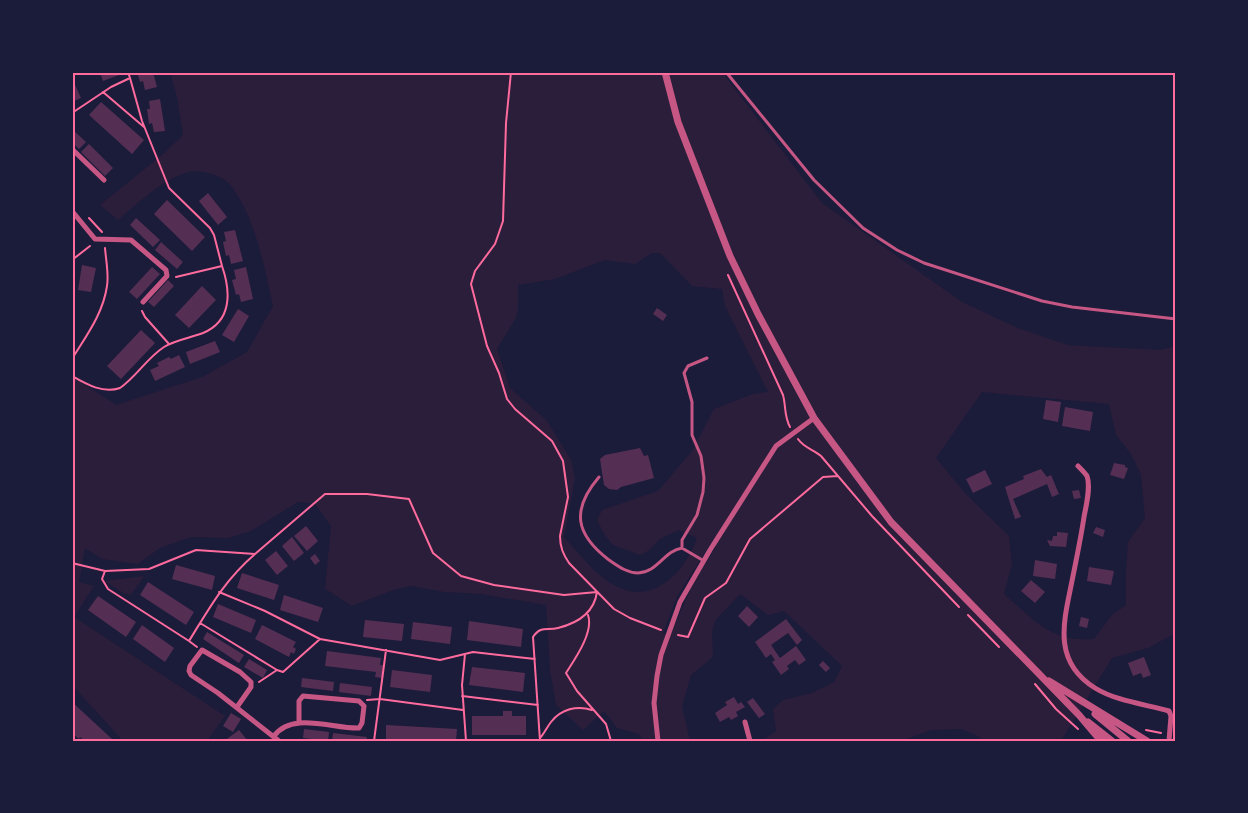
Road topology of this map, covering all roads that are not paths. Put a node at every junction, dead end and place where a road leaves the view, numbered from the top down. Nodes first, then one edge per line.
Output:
1 (665, 72) edge
2 (726, 72) edge
3 (72, 149) edge
4 (104, 180) dead end
5 (72, 212) edge
6 (143, 302) road end
7 (1176, 319) edge
8 (707, 358) dead end
9 (814, 418) junction
10 (1078, 466) dead end
11 (599, 477) dead end
12 (682, 548) junction
13 (704, 561) junction
14 (1035, 671) junction
15 (1074, 698) junction
16 (237, 707) junction
17 (1079, 715) junction
18 (745, 722) dead end
19 (299, 723) junction
20 (274, 736) junction
21 (279, 741) edge
22 (658, 741) edge
23 (750, 741) edge
24 (1101, 741) edge
25 (1112, 741) edge
26 (1128, 741) edge
27 (1147, 741) edge
28 (1169, 741) edge

1 - 9 street
2 - 7 lane
3 - 4 street
5 - 6 street
8 - 12 lane
9 - 13 street
9 - 14 street
10 - 28 street
11 - 12 lane
12 - 13 lane
13 - 22 street
14 - 15 street
14 - 17 street
15 - 26 street
15 - 27 street
16 - 16 street
16 - 20 street
17 - 24 street
17 - 25 street
18 - 23 street
19 - 19 street
19 - 20 street
20 - 21 street

